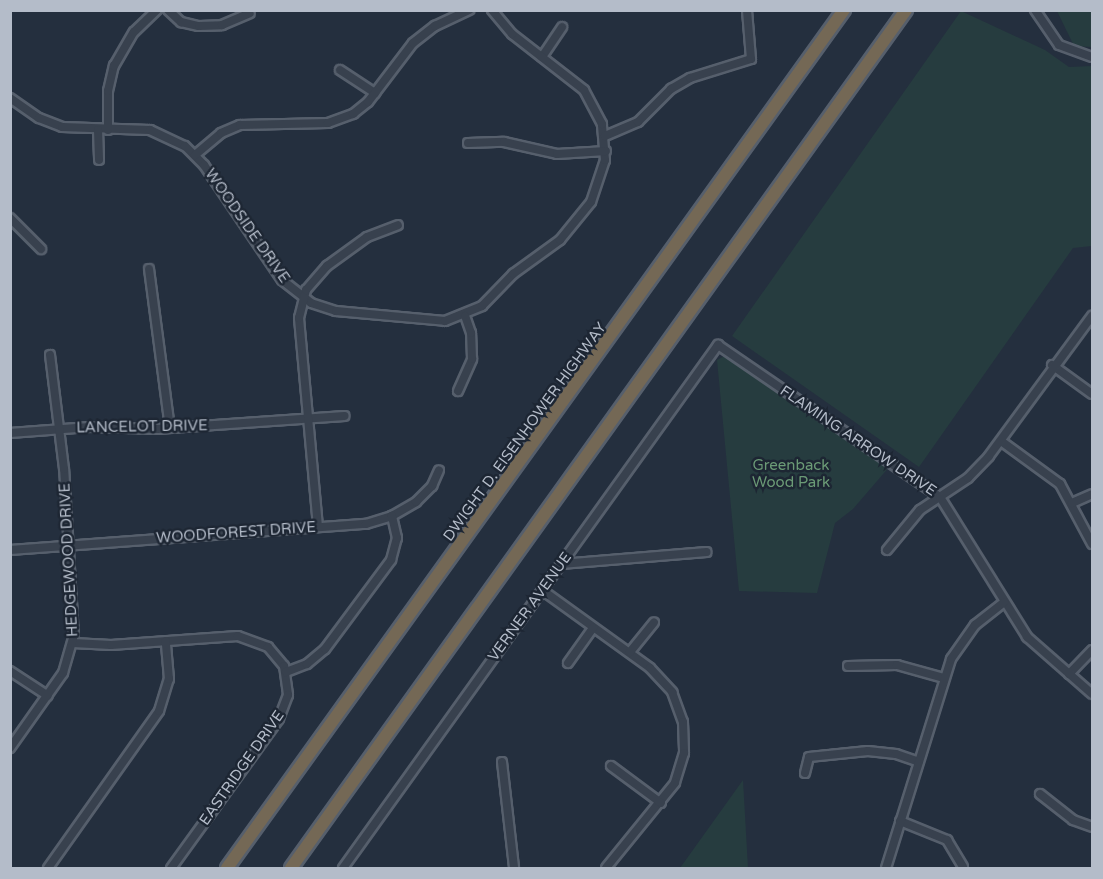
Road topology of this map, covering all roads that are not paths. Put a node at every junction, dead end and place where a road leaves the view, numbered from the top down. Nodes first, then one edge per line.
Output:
1 (168, 10) edge
2 (468, 10) edge
3 (492, 10) edge
4 (747, 10) edge
5 (844, 10) edge
6 (906, 10) edge
7 (1035, 10) edge
8 (156, 11) edge
9 (250, 13) dead end
10 (562, 27) dead end
11 (542, 57) junction
12 (1092, 57) edge
13 (340, 70) dead end
14 (375, 93) junction
15 (10, 98) edge
16 (103, 130) junction
17 (605, 136) junction
18 (468, 143) dead end
19 (606, 151) junction
20 (195, 155) junction
21 (99, 160) dead end
22 (10, 218) edge
23 (398, 225) dead end
24 (41, 249) dead end
25 (149, 269) dead end
26 (304, 299) junction
27 (465, 316) junction
28 (1092, 316) edge
29 (718, 345) joint
30 (50, 355) dead end
31 (1052, 365) junction
32 (458, 391) dead end
33 (1092, 394) edge
34 (345, 416) dead end
35 (310, 418) junction
36 (170, 428) junction
37 (59, 429) junction
38 (10, 433) edge
39 (1000, 441) junction
40 (439, 470) dead end
41 (1092, 494) edge
42 (940, 497) junction
43 (1072, 503) junction
44 (392, 516) junction
45 (318, 527) junction
46 (1092, 544) edge
47 (69, 545) junction
48 (10, 549) edge
49 (887, 550) dead end
50 (707, 552) dead end
51 (561, 564) junction
52 (542, 591) junction
53 (1004, 602) junction
54 (654, 622) dead end
55 (593, 628) junction
56 (166, 641) junction
57 (73, 643) junction
58 (1092, 650) edge
59 (630, 652) junction
60 (568, 663) dead end
61 (848, 666) dead end
62 (10, 671) edge
63 (286, 672) junction
64 (1069, 674) junction
65 (944, 678) junction
66 (1092, 694) edge
67 (48, 696) junction
68 (10, 748) edge
69 (502, 762) dead end
70 (919, 762) junction
71 (611, 766) dead end
72 (806, 772) dead end
73 (1040, 794) dead end
74 (661, 803) junction
75 (900, 821) junction
76 (1092, 827) edge
77 (963, 867) dead end
78 (48, 868) edge
79 (171, 868) edge
80 (227, 868) edge
81 (291, 868) edge
82 (343, 868) edge
83 (514, 868) edge
84 (606, 868) edge
85 (886, 868) edge

1 - 9 street
2 - 14 street
3 - 11 street
4 - 17 street
5 - 80 highway, DWIGHT D. EISENHOWER HIGHWAY
6 - 81 highway
7 - 12 street
8 - 16 street
10 - 11 street
11 - 17 street
13 - 14 street
14 - 20 street
15 - 16 street, WOODSIDE DRIVE
16 - 20 street, WOODSIDE DRIVE
16 - 21 street
17 - 19 street
18 - 19 street
19 - 27 street
20 - 26 street, WOODSIDE DRIVE
22 - 24 street
23 - 26 street
25 - 36 street
26 - 27 street
26 - 35 street
27 - 32 street
28 - 31 street
29 - 42 street, FLAMING ARROW DRIVE
29 - 51 street, VERNER AVENUE
30 - 37 street, HEDGEWOOD DRIVE
31 - 33 street
31 - 39 street
34 - 35 street, LANCELOT DRIVE
35 - 36 street, LANCELOT DRIVE
35 - 45 street
36 - 37 street, LANCELOT DRIVE
37 - 38 street, LANCELOT DRIVE
37 - 47 street, HEDGEWOOD DRIVE
39 - 42 street
39 - 43 street
40 - 44 street, WOODFOREST DRIVE
41 - 43 street
42 - 49 street
42 - 53 street, FLAMING ARROW DRIVE
43 - 46 street
44 - 45 street, WOODFOREST DRIVE
44 - 63 street
45 - 47 street, WOODFOREST DRIVE
47 - 48 street, WOODFOREST DRIVE
47 - 57 street, HEDGEWOOD DRIVE
50 - 51 street
51 - 52 street, VERNER AVENUE
52 - 55 street
52 - 82 street, VERNER AVENUE
53 - 64 street, FLAMING ARROW DRIVE
53 - 65 street
54 - 59 street
55 - 59 street
55 - 60 street
56 - 57 street
56 - 63 street
56 - 78 street
57 - 67 street, HEDGEWOOD DRIVE
58 - 64 street
59 - 74 street
61 - 65 street
62 - 67 street
63 - 79 street, EASTRIDGE DRIVE
64 - 66 street, FLAMING ARROW DRIVE
65 - 70 street
67 - 68 street, HEDGEWOOD DRIVE
69 - 83 street
70 - 72 street
70 - 75 street
71 - 74 street
73 - 76 street
74 - 84 street
75 - 77 street
75 - 85 street

